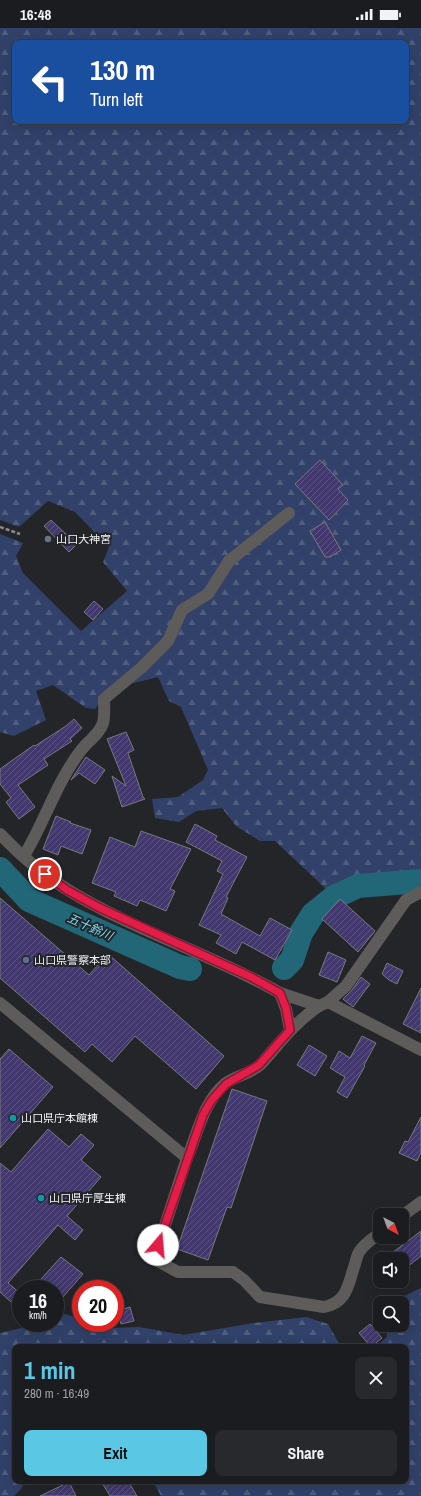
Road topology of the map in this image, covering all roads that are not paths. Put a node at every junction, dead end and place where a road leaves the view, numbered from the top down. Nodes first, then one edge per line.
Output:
1 (289, 513) dead end
2 (0, 834) edge
3 (24, 856) junction
4 (421, 892) edge
5 (280, 993) junction
6 (0, 1003) edge
7 (324, 1004) junction
8 (290, 1030) junction
9 (421, 1050) edge
10 (188, 1158) junction
11 (421, 1202) edge
12 (409, 1211) edge
13 (373, 1239) edge

1 - 3 street
2 - 3 street
3 - 5 street
4 - 7 street
5 - 7 street
5 - 8 street
6 - 10 street
7 - 8 street
7 - 9 street
8 - 10 street
10 - 13 street
11 - 12 street

